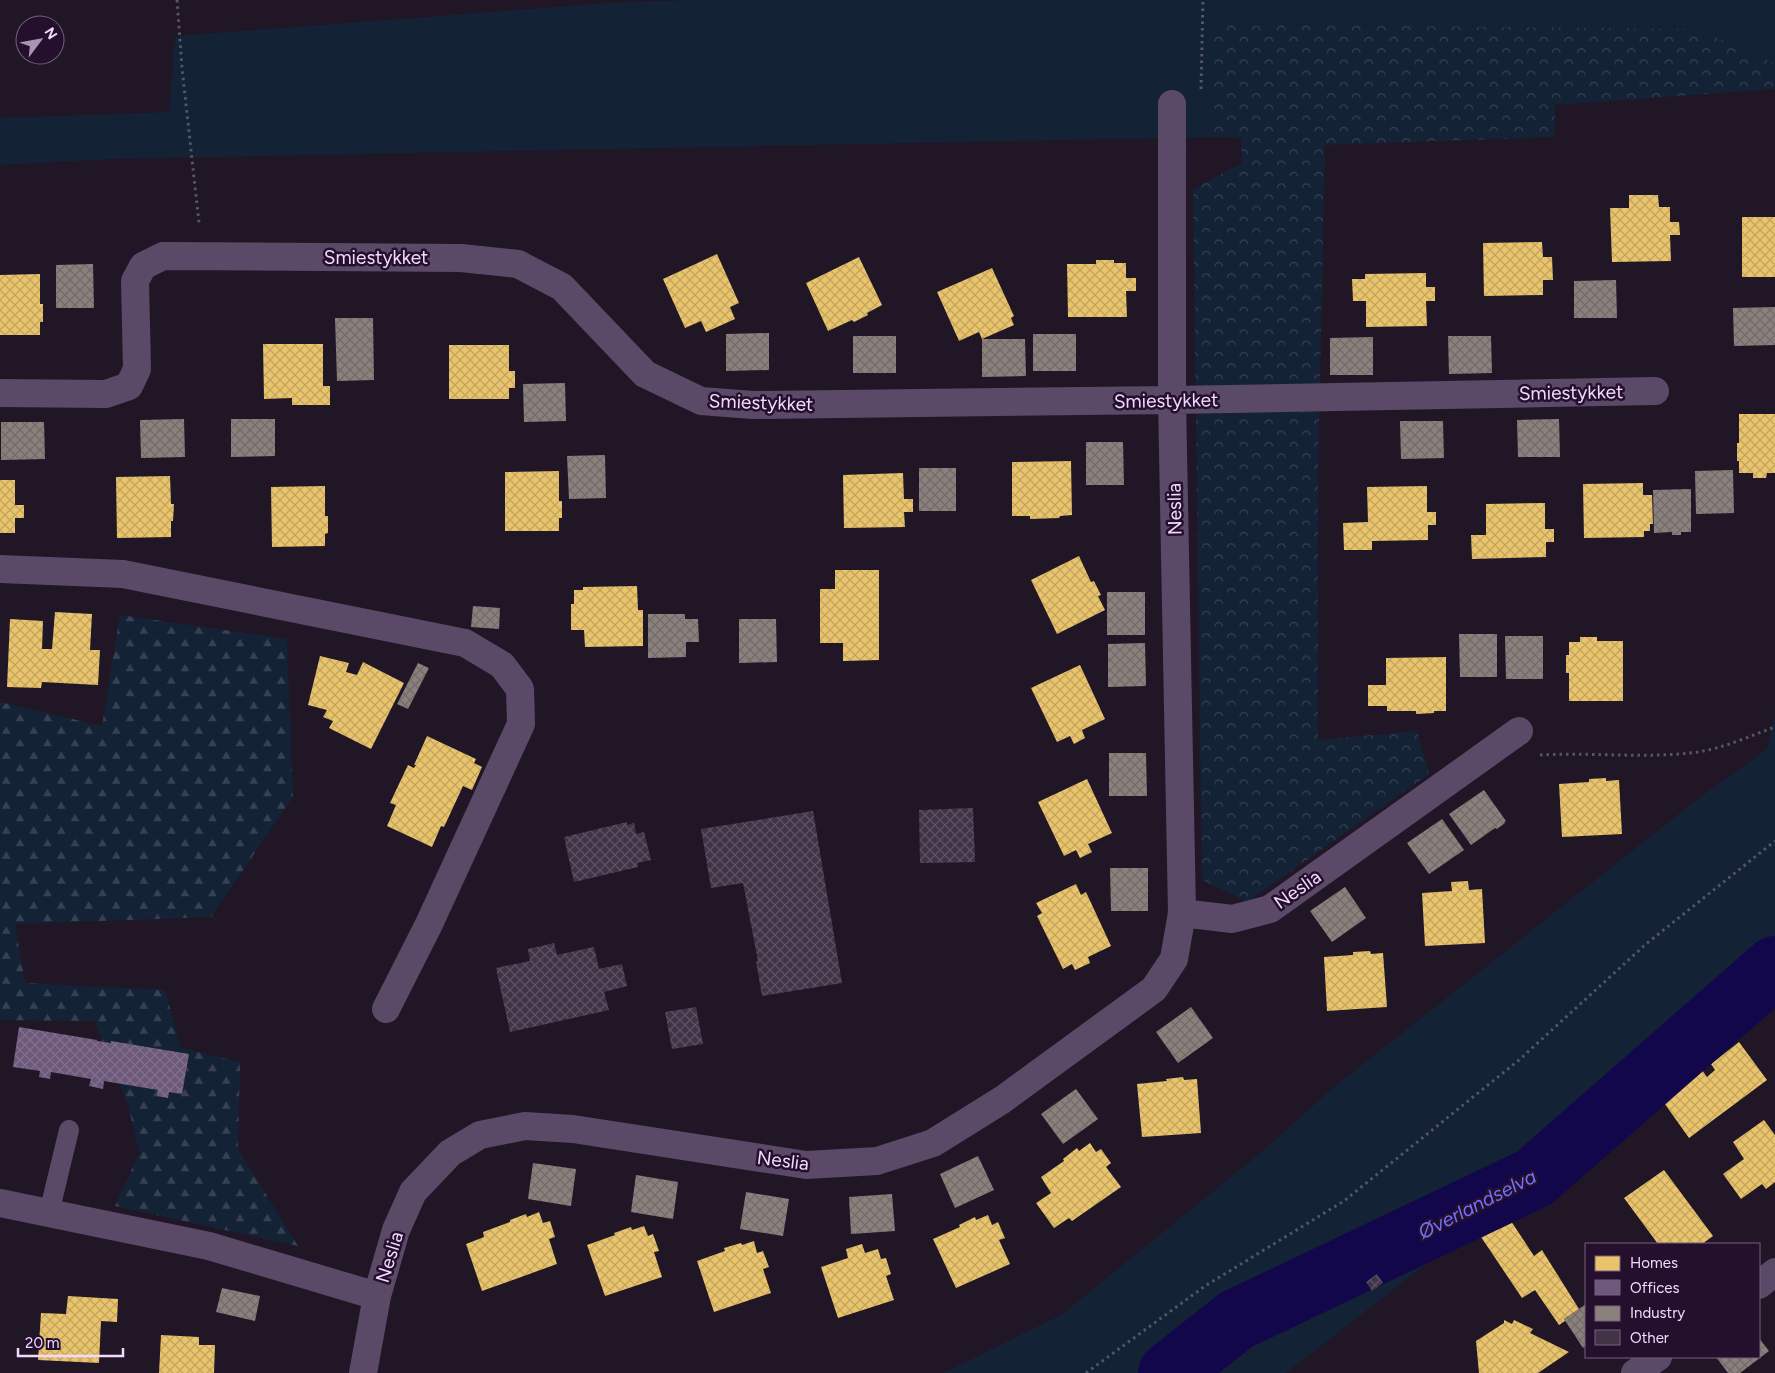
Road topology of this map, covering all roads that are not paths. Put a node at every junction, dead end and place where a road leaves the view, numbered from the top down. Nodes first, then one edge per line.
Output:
1 (1172, 104) dead end
2 (1655, 391) dead end
3 (0, 393) edge
4 (1172, 400) junction
5 (0, 569) edge
6 (1519, 731) dead end
7 (1182, 913) junction
8 (386, 1009) dead end
9 (69, 1130) dead end
10 (0, 1203) edge
11 (49, 1213) junction
12 (1775, 1272) edge
13 (1760, 1283) edge
14 (378, 1296) junction
15 (1657, 1358) edge
16 (363, 1373) edge
17 (1635, 1373) edge

1 - 4 street, Neslia
2 - 4 street, Smiestykket
3 - 4 street, Smiestykket
4 - 7 street, Neslia
5 - 8 street
6 - 7 street, Neslia
7 - 14 street, Neslia
9 - 11 lane
10 - 11 street, Neslia
11 - 14 street, Neslia
12 - 13 street
14 - 16 street, Neslia
15 - 17 street

